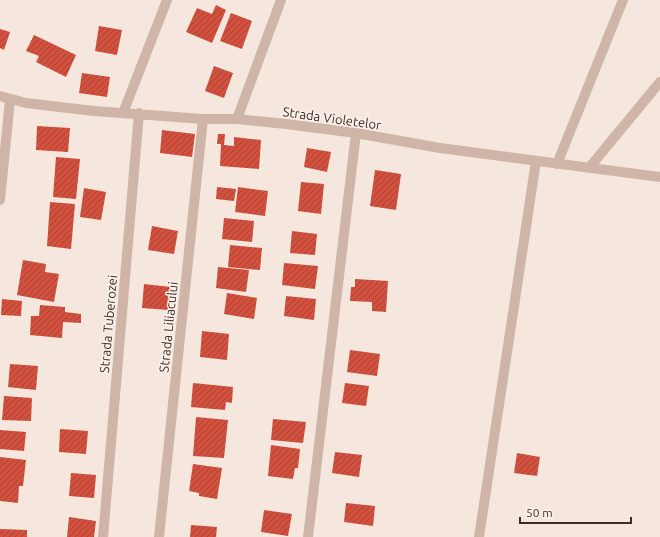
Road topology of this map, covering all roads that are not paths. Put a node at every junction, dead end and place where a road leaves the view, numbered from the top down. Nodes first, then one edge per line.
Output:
1 (167, 0) edge
2 (281, 0) edge
3 (622, 0) edge
4 (660, 82) edge
5 (0, 96) edge
6 (10, 100) junction
7 (123, 113) junction
8 (139, 113) junction
9 (203, 119) junction
10 (237, 119) junction
11 (356, 133) junction
12 (536, 161) junction
13 (557, 164) junction
14 (589, 168) junction
15 (660, 177) edge
16 (0, 200) edge
17 (103, 537) edge
18 (159, 537) edge
19 (308, 537) edge
20 (478, 537) edge

1 - 7 street
2 - 10 street
3 - 13 street
4 - 14 street
5 - 6 street, Strada Violetelor
6 - 7 street, Strada Violetelor
6 - 16 street
7 - 8 street, Strada Violetelor
8 - 9 street, Strada Violetelor
8 - 17 street, Strada Tuberozei
9 - 10 street, Strada Violetelor
9 - 18 street, Strada Liliacului
10 - 11 street, Strada Violetelor
11 - 12 street, Strada Violetelor
11 - 19 street
12 - 13 street, Strada Violetelor
12 - 20 street
13 - 14 street, Strada Violetelor
14 - 15 street, Strada Violetelor

